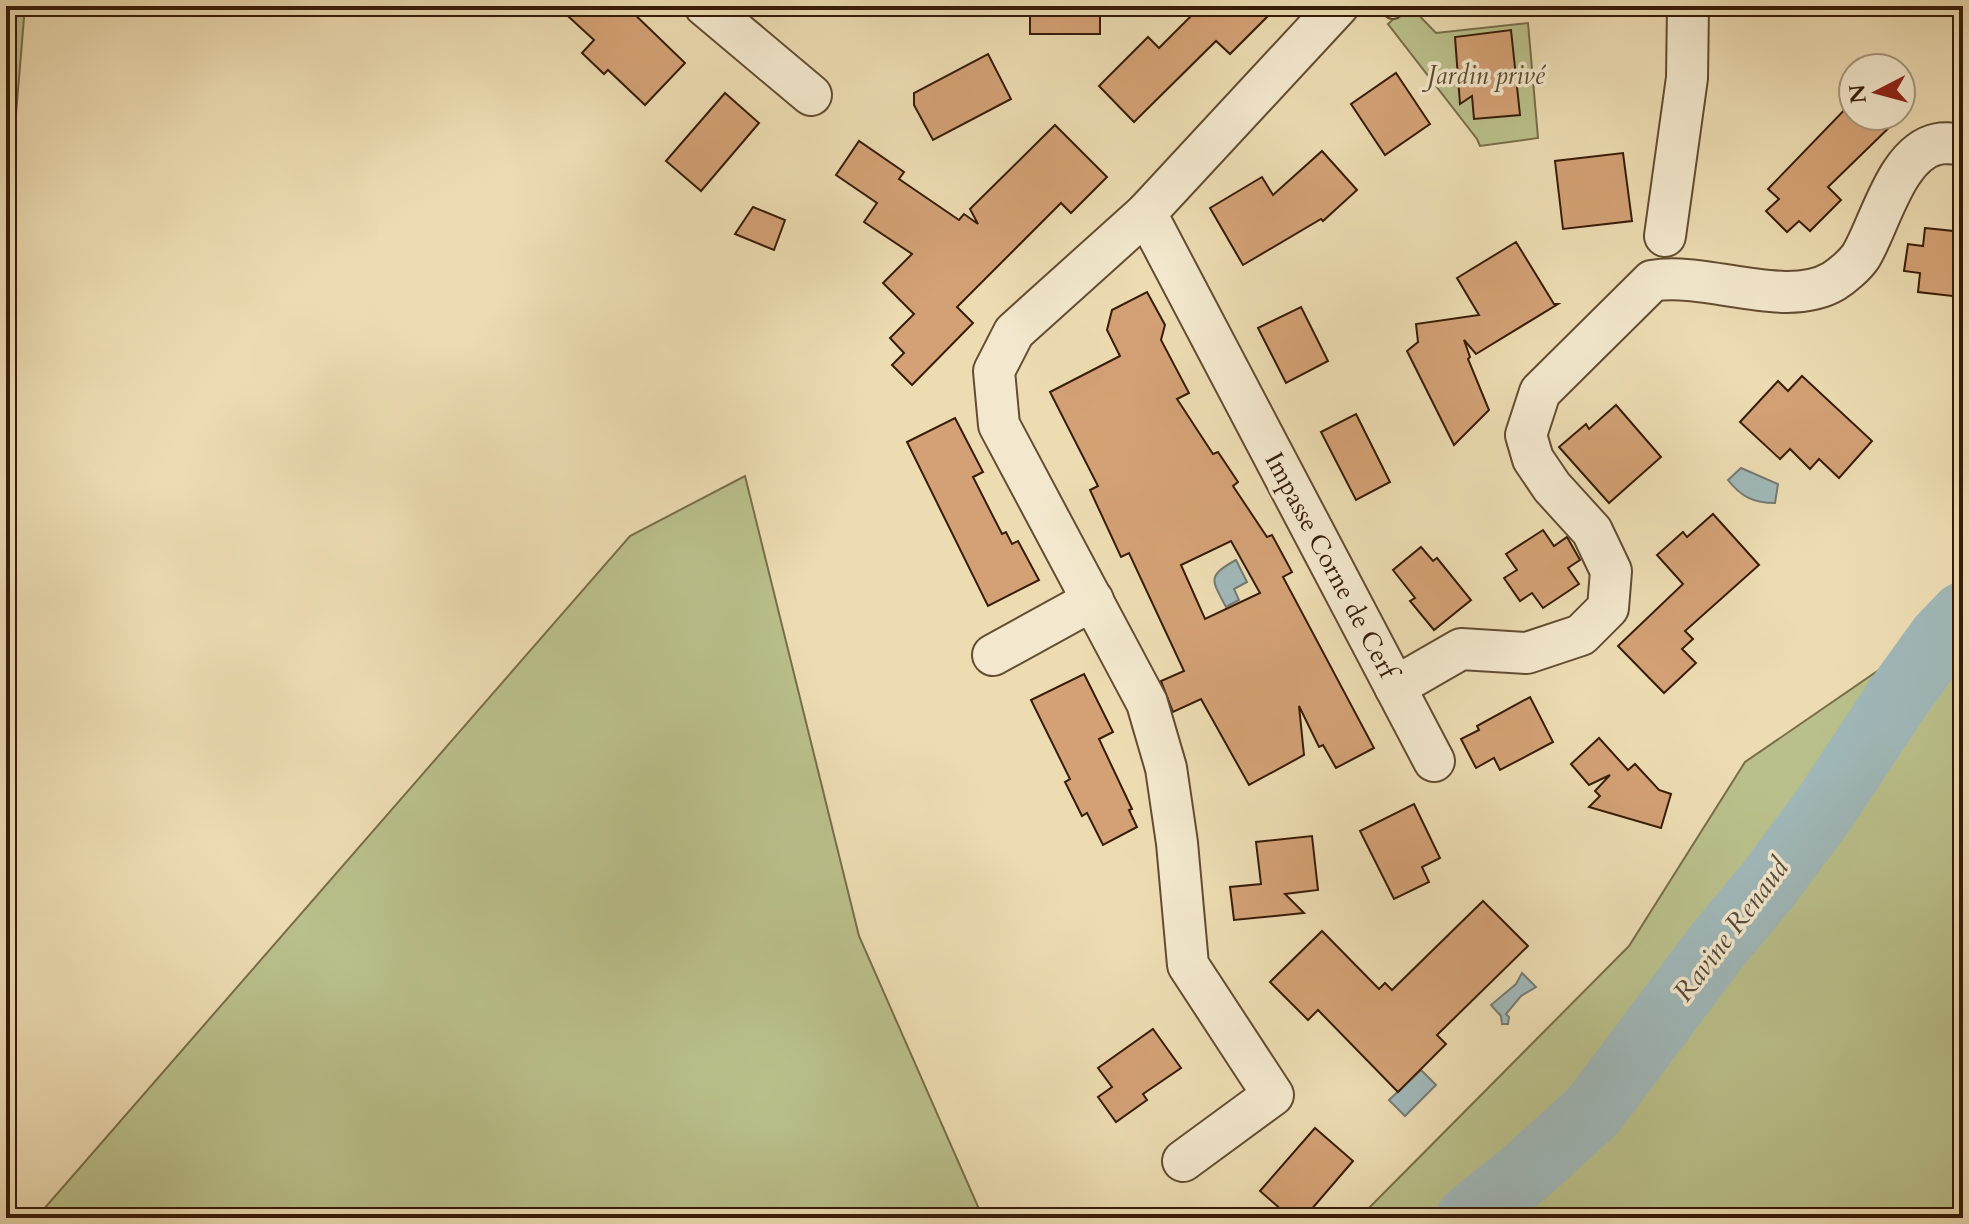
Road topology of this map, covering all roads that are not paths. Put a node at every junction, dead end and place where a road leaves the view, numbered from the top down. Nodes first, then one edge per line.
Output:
1 (705, 6) edge
2 (1338, 6) edge
3 (1688, 6) edge
4 (811, 95) dead end
5 (1963, 144) edge
6 (1146, 213) junction
7 (1665, 236) dead end
8 (1093, 600) junction
9 (993, 655) dead end
10 (1395, 687) junction
11 (1434, 761) dead end
12 (1183, 1161) dead end

1 - 4 street
2 - 6 street
3 - 7 street
5 - 10 street, Impasse Corne de Cerf
6 - 8 street
6 - 10 street, Impasse Corne de Cerf
8 - 9 street
8 - 12 street
10 - 11 street

